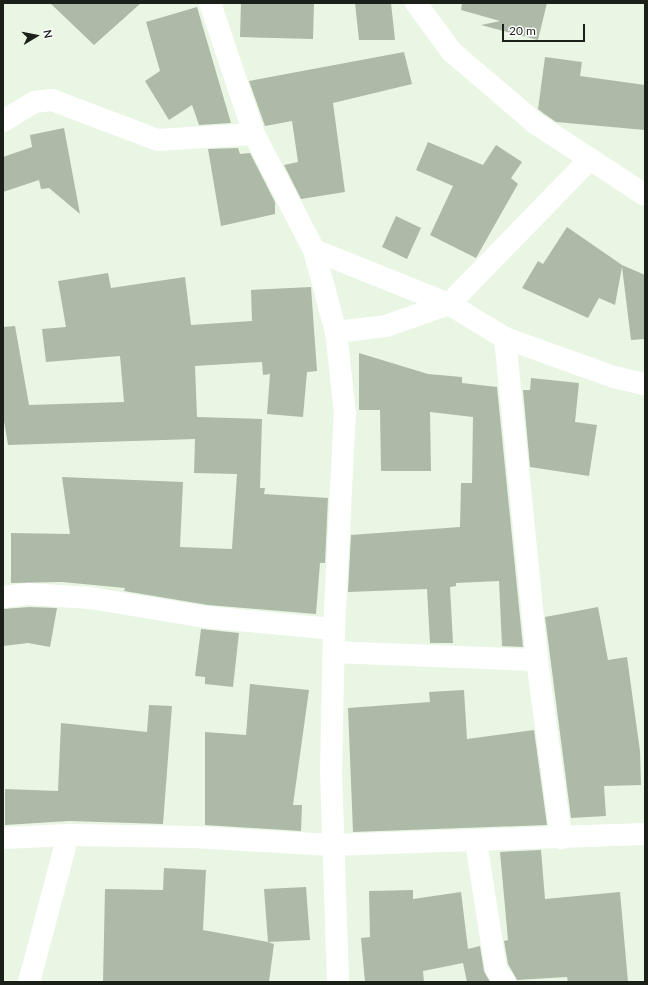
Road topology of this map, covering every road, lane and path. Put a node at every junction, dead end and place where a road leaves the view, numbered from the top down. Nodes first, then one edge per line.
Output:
1 (210, 3) edge
2 (416, 3) edge
3 (3, 121) edge
4 (254, 134) junction
5 (588, 161) junction
6 (645, 195) edge
7 (314, 250) junction
8 (449, 304) junction
9 (336, 332) junction
10 (505, 338) junction
11 (645, 384) edge
12 (3, 597) edge
13 (334, 629) junction
14 (334, 652) junction
15 (538, 660) junction
16 (645, 834) edge
17 (68, 835) junction
18 (3, 838) edge
19 (560, 838) junction
20 (476, 842) junction
21 (332, 845) junction
22 (29, 982) edge
23 (338, 982) edge
24 (505, 982) edge

1 - 4 street
2 - 5 street
3 - 4 street
4 - 7 street
5 - 6 street
5 - 8 street
7 - 8 street
7 - 9 street
8 - 9 street
8 - 10 street
9 - 13 street
10 - 11 street
10 - 15 street
12 - 13 street
13 - 14 street
14 - 15 street
14 - 21 street
15 - 19 street
16 - 19 street
17 - 18 street
17 - 21 street
17 - 22 street
19 - 20 street
20 - 21 street
20 - 24 street
21 - 23 street

